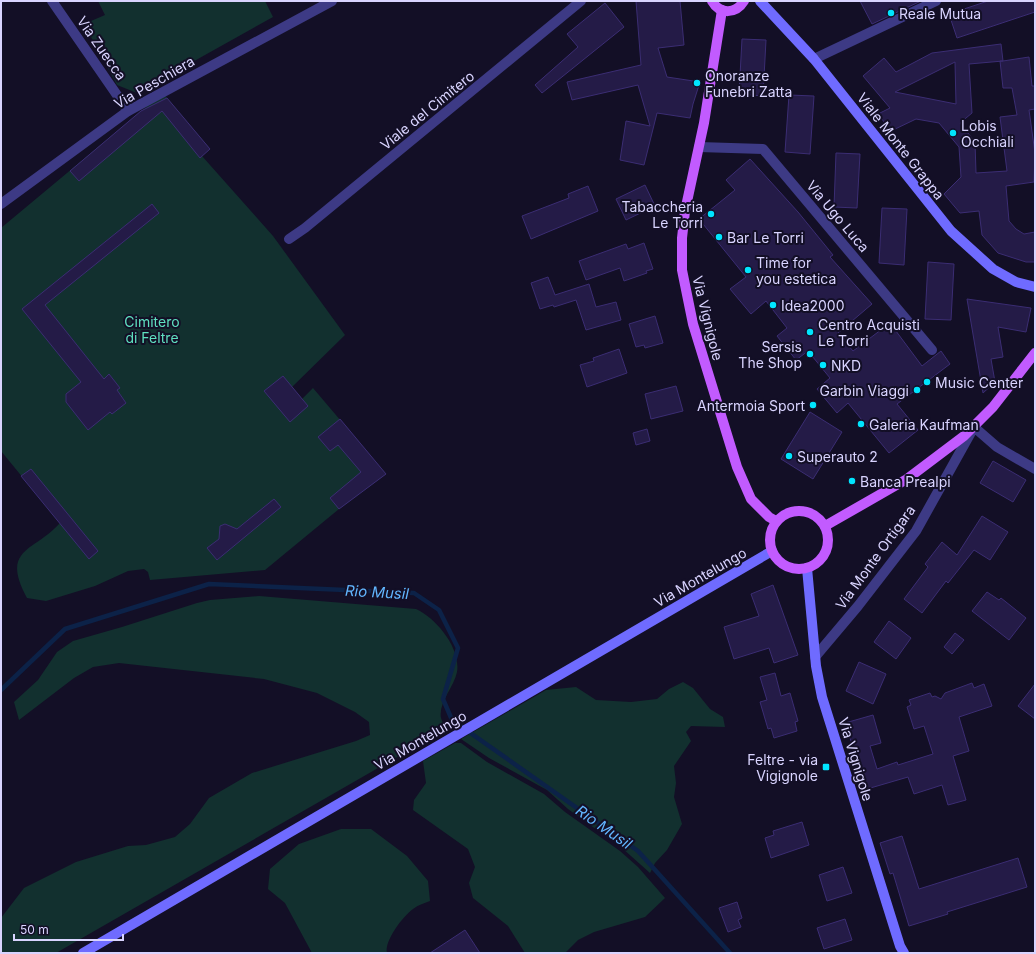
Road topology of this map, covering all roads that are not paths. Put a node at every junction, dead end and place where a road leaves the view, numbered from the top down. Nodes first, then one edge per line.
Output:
1 (52, 1) edge
2 (332, 1) edge
3 (581, 1) edge
4 (712, 1) edge
5 (744, 1) edge
6 (760, 1) edge
7 (934, 2) edge
8 (722, 10) junction
9 (814, 59) junction
10 (128, 111) junction
11 (699, 147) junction
12 (1, 204) edge
13 (289, 239) dead end
14 (1035, 286) edge
15 (932, 350) dead end
16 (1035, 353) edge
17 (974, 427) junction
18 (1035, 469) edge
19 (776, 521) junction
20 (825, 526) junction
21 (772, 551) junction
22 (807, 568) junction
23 (815, 657) junction
24 (83, 953) edge
25 (904, 953) edge

1 - 10 street, Via Zuecca
2 - 10 street, Via Peschiera
3 - 13 street, Viale del Cimitero
4 - 8 main road
5 - 8 main road
6 - 9 street, Viale Monte Grappa
7 - 9 street
8 - 11 main road, Via Vignigole
9 - 14 street, Viale Monte Grappa
10 - 12 street, Via Peschiera
11 - 15 street, Via Ugo Luca
11 - 19 main road, Via Vignigole
16 - 17 main road
17 - 18 street
17 - 20 main road
17 - 23 street, Via Monte Ortigara
19 - 20 main road
19 - 21 main road
20 - 22 main road
21 - 22 main road
21 - 24 street, Via Montelungo
22 - 23 street, Via Vignigole
23 - 25 street, Via Vignigole

